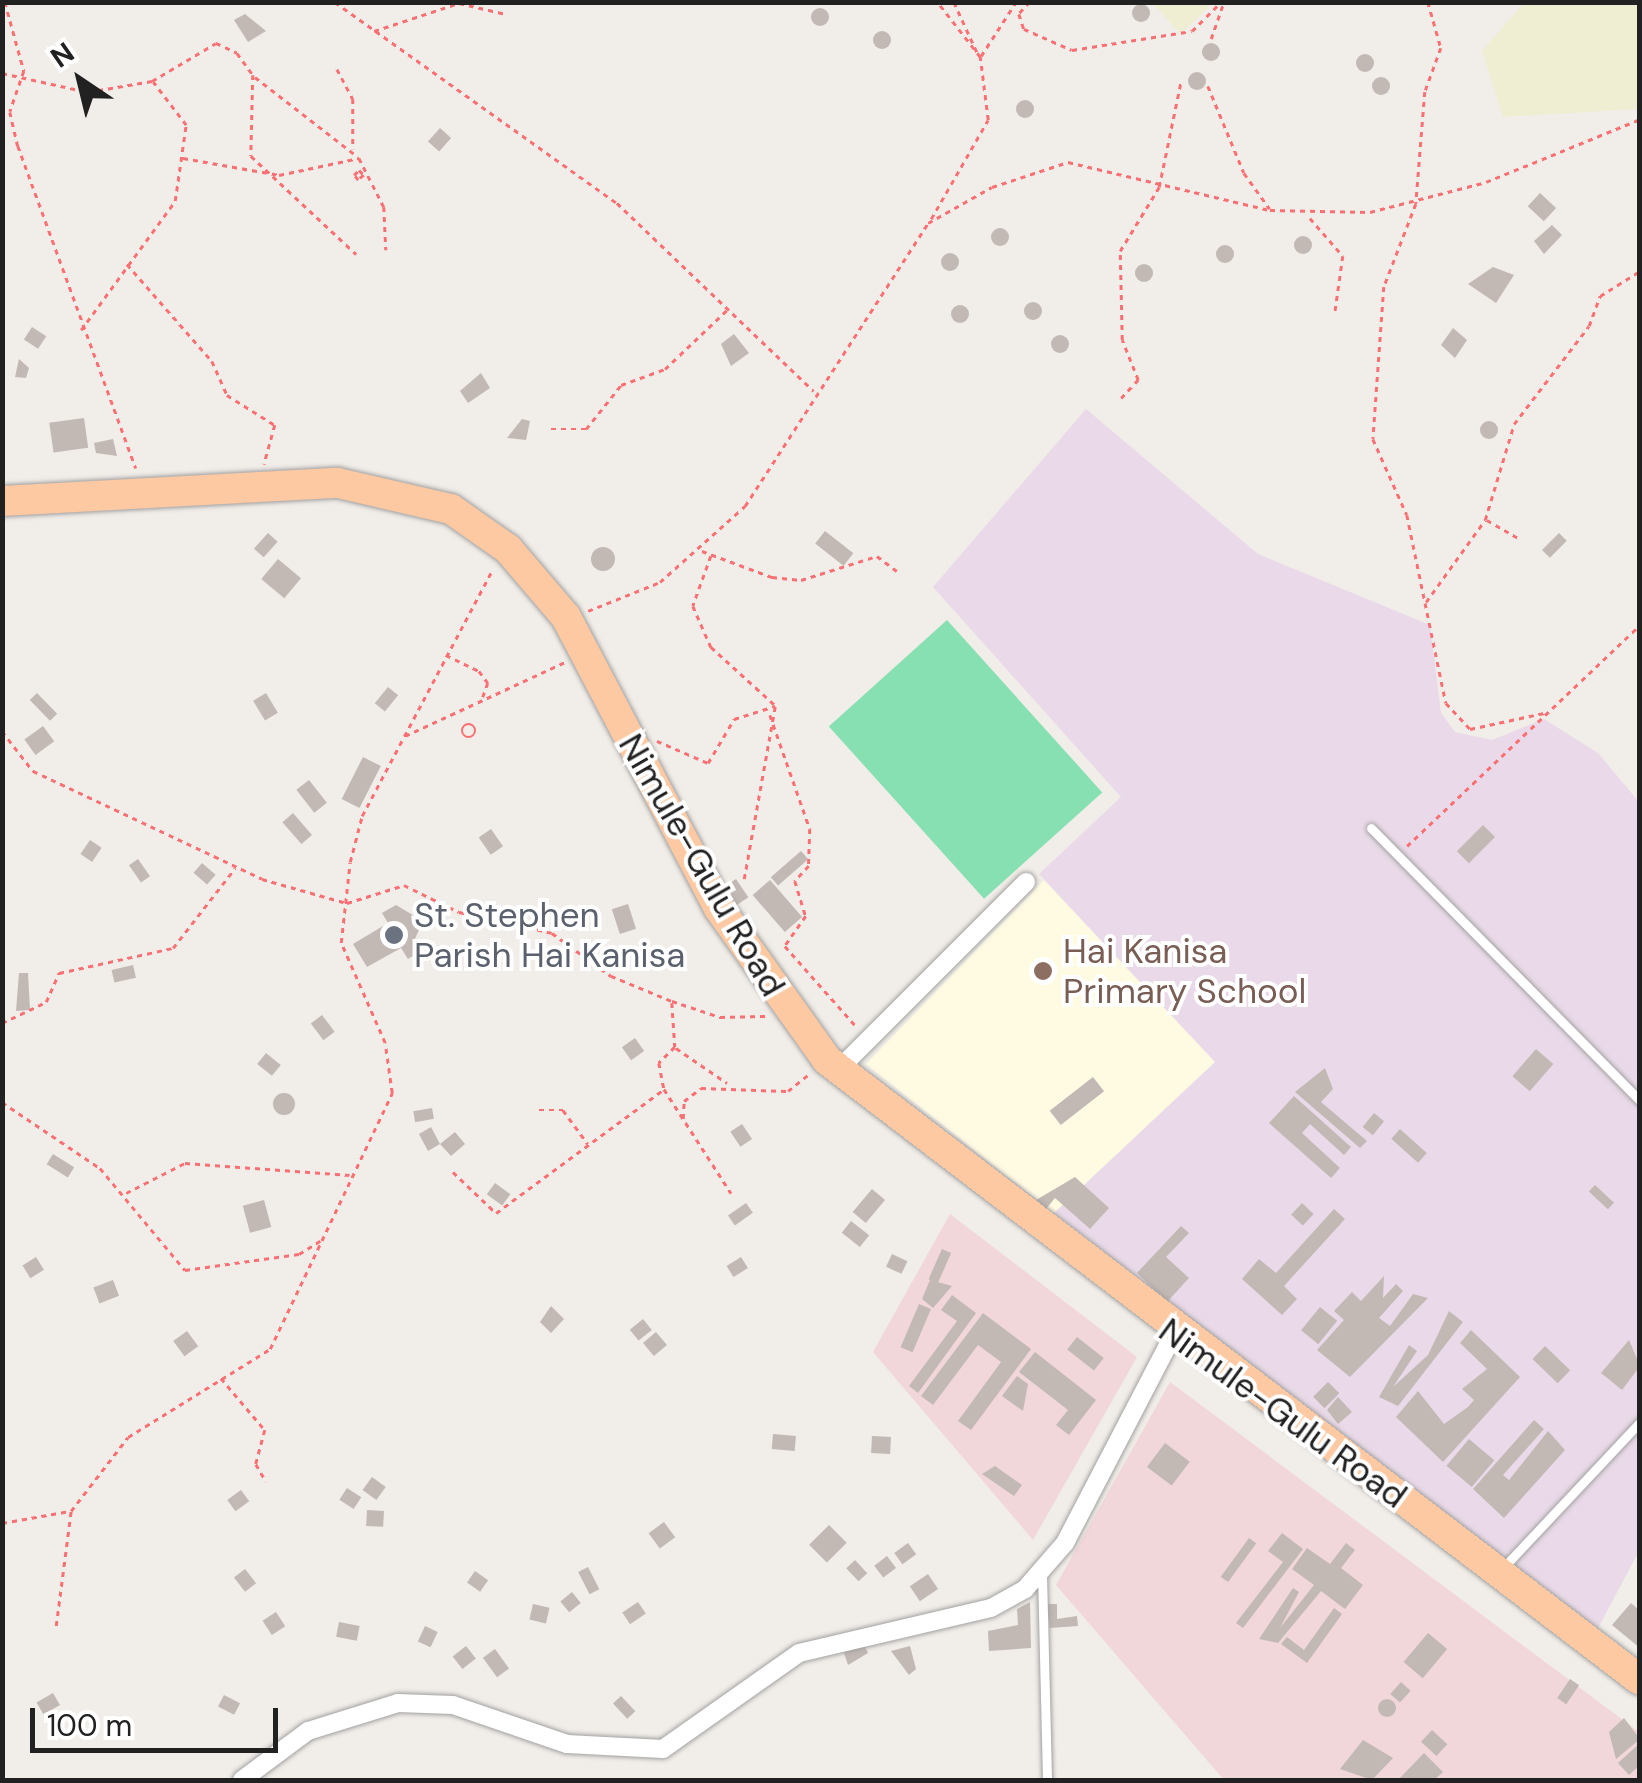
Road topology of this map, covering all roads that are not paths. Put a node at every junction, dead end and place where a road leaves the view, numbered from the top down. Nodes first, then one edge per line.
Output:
1 (2, 501) edge
2 (1370, 828) dead end
3 (1026, 882) dead end
4 (832, 1065) junction
5 (1640, 1101) edge
6 (1174, 1334) junction
7 (1640, 1422) edge
8 (1042, 1569) junction
9 (1499, 1572) junction
10 (1640, 1680) edge
11 (242, 1780) edge
12 (1047, 1780) edge

1 - 4 main road, Nimule-Gulu Road
2 - 5 lane
3 - 4 street
4 - 6 main road, Nimule-Gulu Road
6 - 8 street
6 - 9 main road, Nimule-Gulu Road
7 - 9 lane
8 - 11 street
8 - 12 lane
9 - 10 main road, Nimule-Gulu Road

